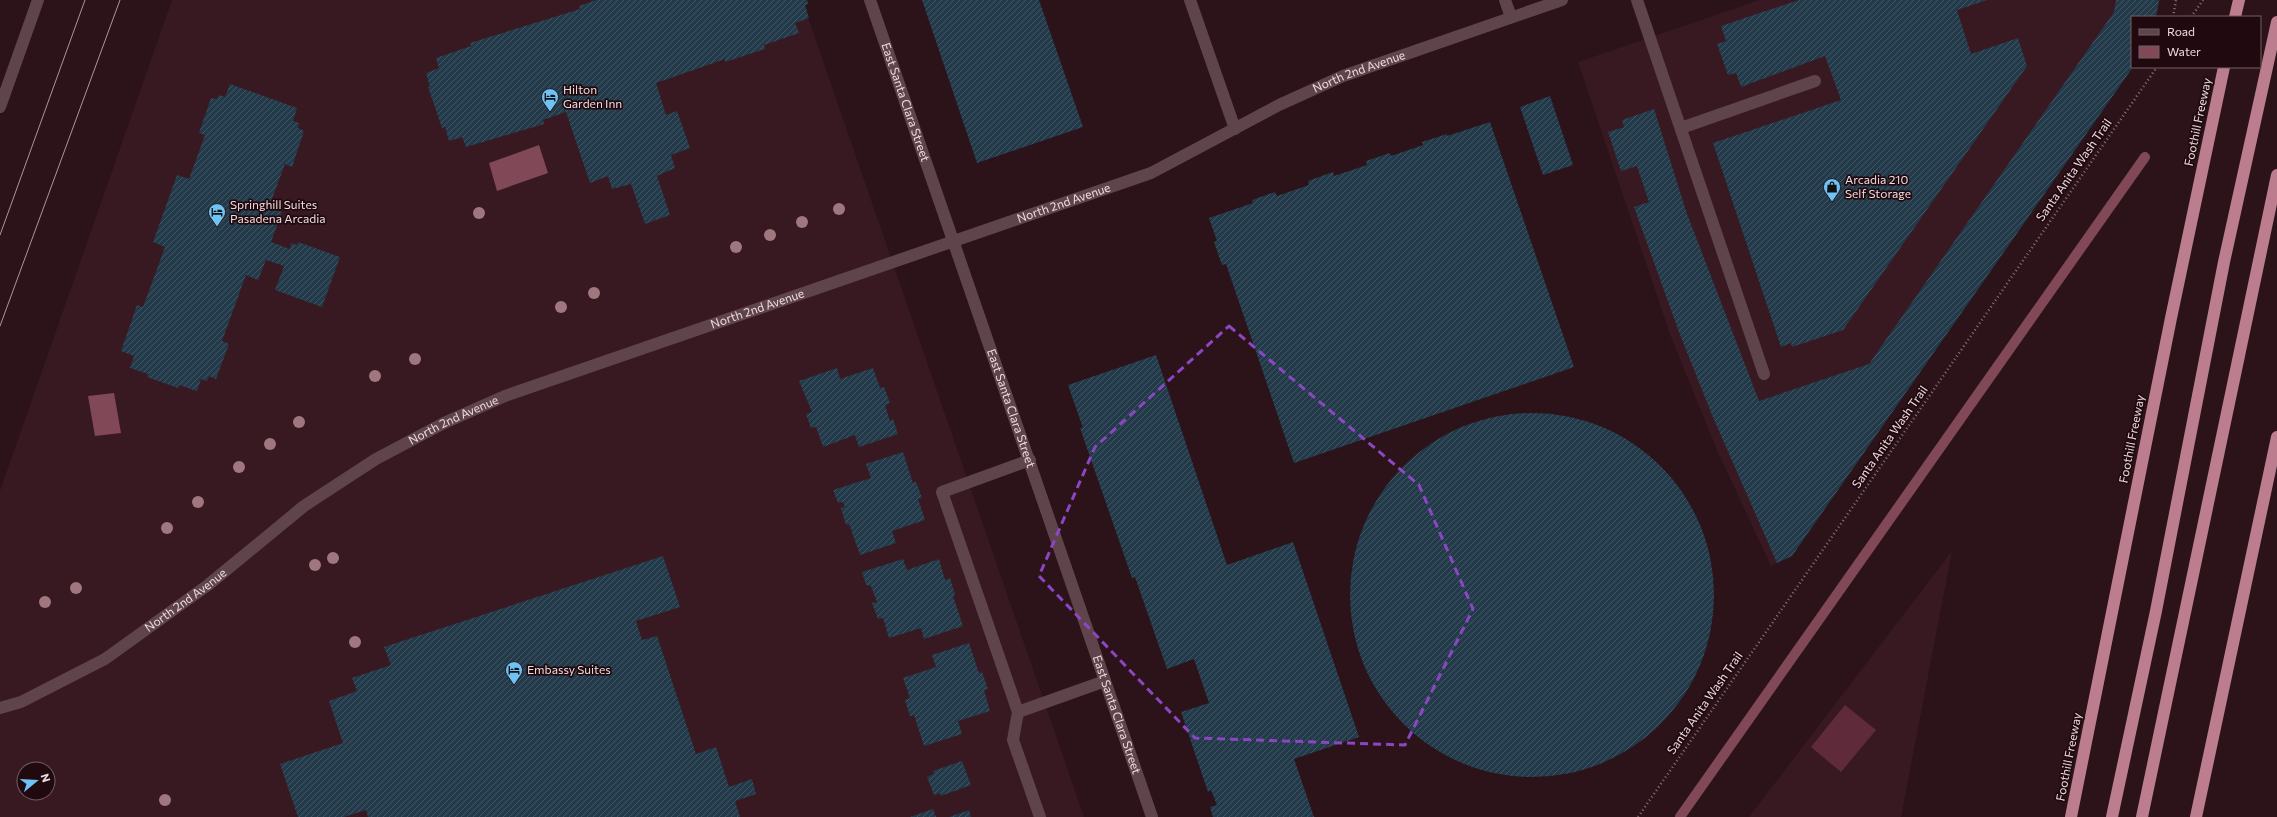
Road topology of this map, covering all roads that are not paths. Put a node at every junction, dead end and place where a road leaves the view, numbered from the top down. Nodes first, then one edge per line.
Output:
1 (38, 0) edge
2 (870, 0) edge
3 (1190, 0) edge
4 (1505, 0) edge
5 (1562, 0) edge
6 (1637, 0) edge
7 (2239, 0) edge
8 (2235, 16) edge
9 (1511, 17) junction
10 (2277, 22) edge
11 (2224, 68) edge
12 (1815, 81) dead end
13 (0, 105) edge
14 (1681, 128) junction
15 (1235, 129) junction
16 (2277, 175) edge
17 (954, 241) junction
18 (1764, 374) dead end
19 (2277, 437) edge
20 (1030, 460) junction
21 (1106, 681) junction
22 (0, 708) edge
23 (1018, 712) junction
24 (1040, 817) edge
25 (1152, 817) edge
26 (2071, 817) edge
27 (2112, 817) edge
28 (2142, 817) edge
29 (2196, 817) edge

1 - 13 street
2 - 17 street, East Santa Clara Street
3 - 15 street
4 - 9 street
5 - 9 street, North 2nd Avenue
6 - 14 street
7 - 8 highway
9 - 15 street, North 2nd Avenue
10 - 27 highway
11 - 26 highway, Foothill Freeway
12 - 14 street
14 - 18 street
15 - 17 street, North 2nd Avenue
16 - 28 highway
17 - 20 street, East Santa Clara Street
17 - 22 street, North 2nd Avenue
19 - 29 highway
20 - 21 street, East Santa Clara Street
20 - 23 street
21 - 23 street
21 - 25 street, East Santa Clara Street
23 - 24 street

